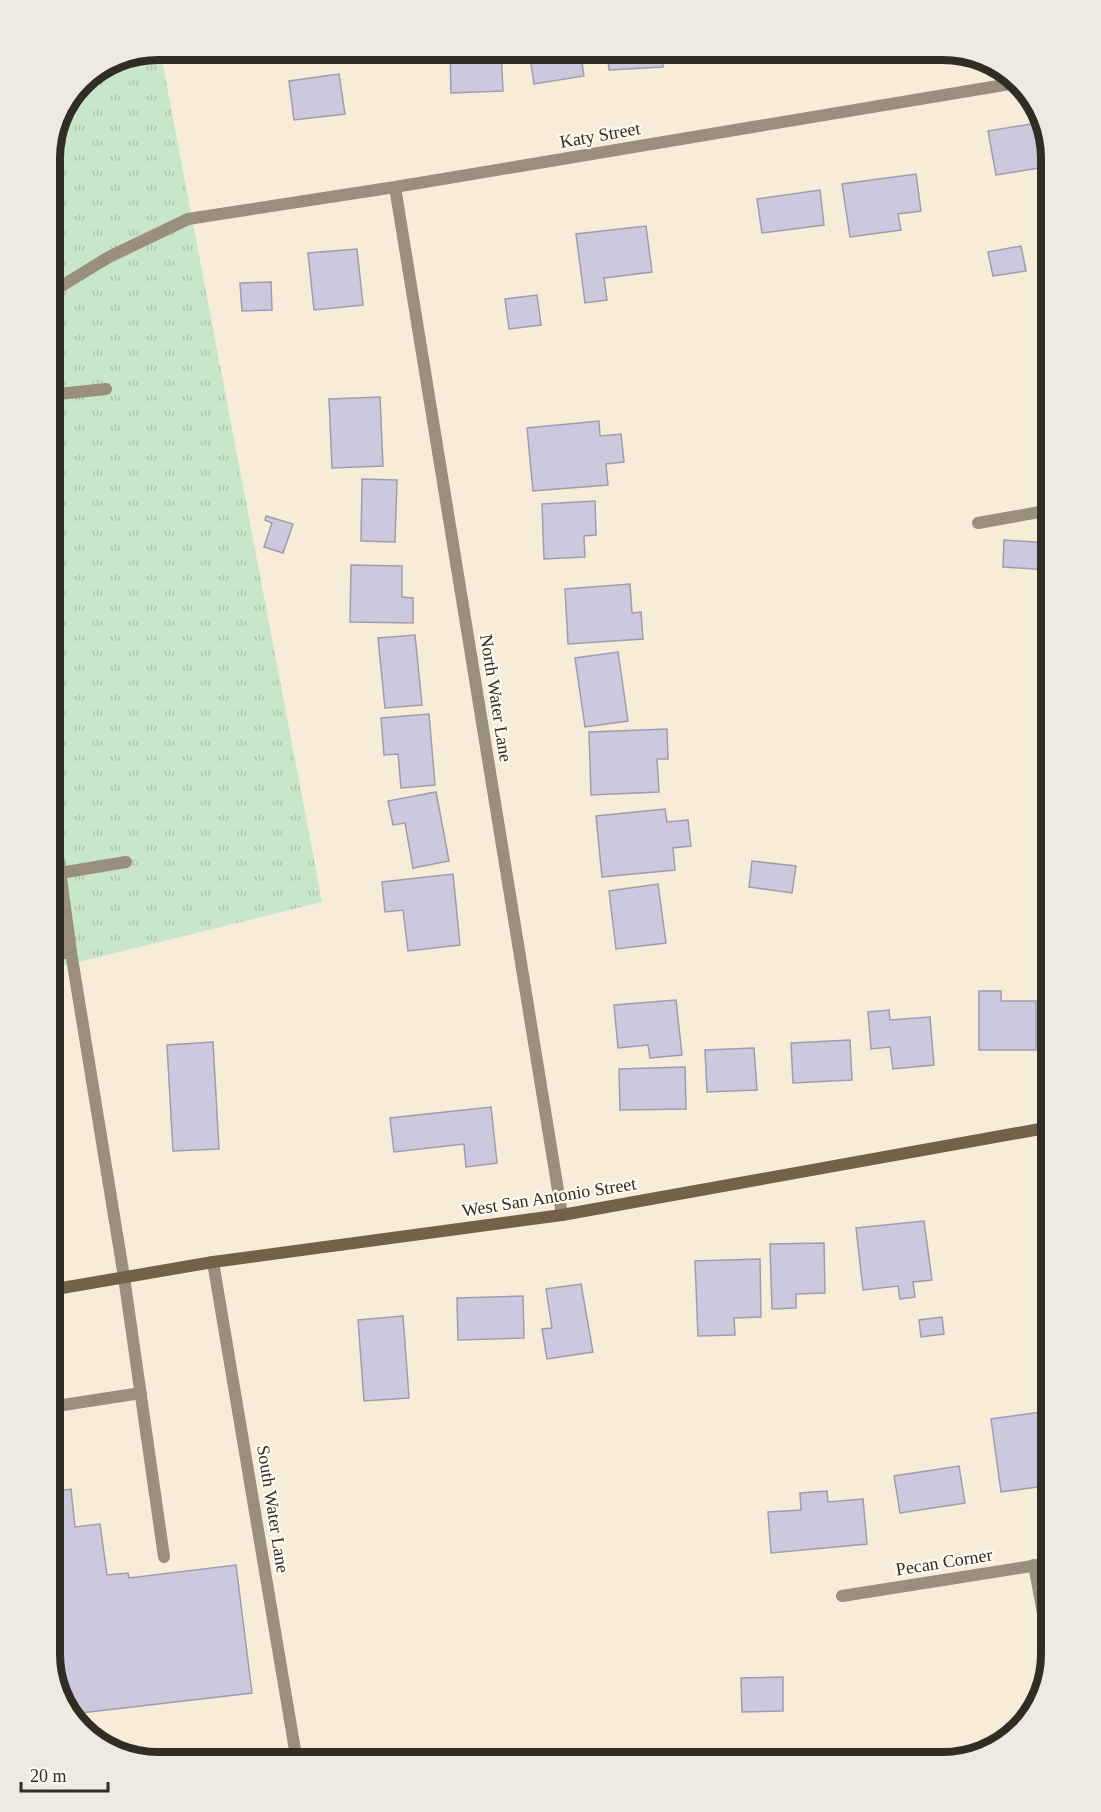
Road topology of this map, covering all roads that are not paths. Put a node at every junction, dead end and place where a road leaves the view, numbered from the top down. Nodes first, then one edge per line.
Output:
1 (1008, 84) edge
2 (395, 187) junction
3 (60, 287) edge
4 (105, 388) dead end
5 (60, 394) edge
6 (1041, 512) edge
7 (978, 523) dead end
8 (126, 862) dead end
9 (60, 873) joint
10 (71, 952) junction
11 (60, 954) edge
12 (1041, 1129) edge
13 (562, 1215) junction
14 (213, 1262) junction
15 (124, 1278) junction
16 (60, 1288) edge
17 (141, 1393) junction
18 (60, 1405) edge
19 (164, 1557) dead end
20 (1041, 1564) edge
21 (1034, 1565) junction
22 (842, 1596) dead end
23 (1041, 1602) edge
24 (295, 1752) edge

1 - 2 street, Katy Street
2 - 3 street, Katy Street
2 - 13 street, North Water Lane
4 - 5 street
6 - 7 street
8 - 9 street
9 - 10 street
10 - 11 street
10 - 15 street
12 - 13 street, West San Antonio Street
13 - 14 street, West San Antonio Street
14 - 15 street, West San Antonio Street
14 - 24 street, South Water Lane
15 - 16 street, West San Antonio Street
15 - 17 street
17 - 18 street
17 - 19 street
20 - 21 street, Pecan Corner
21 - 22 street, Pecan Corner
21 - 23 street

